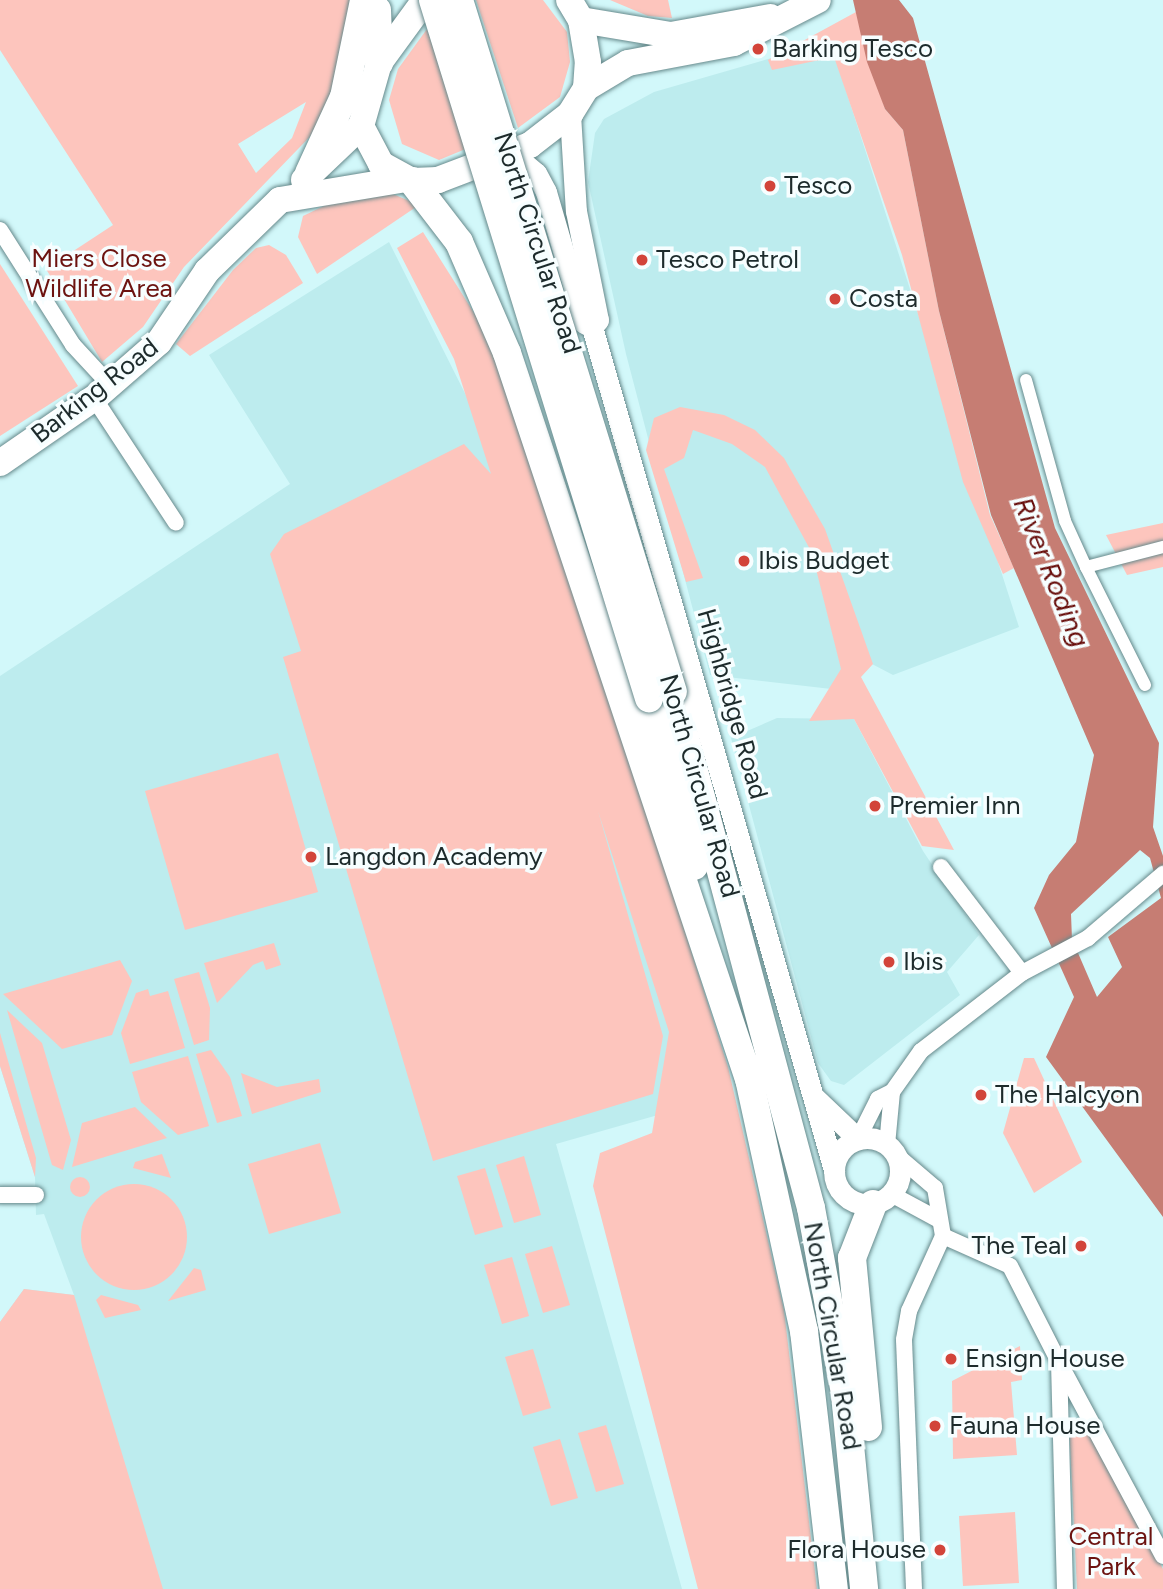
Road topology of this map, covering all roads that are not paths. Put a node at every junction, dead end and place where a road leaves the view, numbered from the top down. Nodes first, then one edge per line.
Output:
1 (364, 0) edge
2 (376, 0) edge
3 (425, 0) edge
4 (433, 0) edge
5 (459, 0) edge
6 (818, 0) edge
7 (574, 6) edge
8 (773, 18) junction
9 (379, 63) junction
10 (586, 88) junction
11 (570, 114) junction
12 (361, 126) junction
13 (512, 153) junction
14 (409, 180) junction
15 (303, 183) junction
16 (0, 230) edge
17 (592, 327) junction
18 (1026, 380) dead end
19 (103, 392) junction
20 (0, 463) edge
21 (176, 523) dead end
22 (1163, 547) edge
23 (1086, 567) junction
24 (1145, 685) dead end
25 (661, 695) junction
26 (941, 867) dead end
27 (1157, 877) edge
28 (1022, 973) junction
29 (750, 1082) junction
30 (892, 1092) junction
31 (814, 1097) junction
32 (858, 1139) junction
33 (891, 1149) junction
34 (834, 1170) junction
35 (0, 1195) edge
36 (36, 1195) dead end
37 (882, 1199) junction
38 (941, 1228) junction
39 (1059, 1362) junction
40 (1080, 1394) junction
41 (1059, 1402) junction
42 (1163, 1556) edge
43 (834, 1589) edge
44 (864, 1589) edge
45 (881, 1589) edge
46 (914, 1589) edge
47 (1065, 1589) edge

1 - 15 highway
2 - 9 highway
3 - 9 main road
4 - 25 highway, North Circular Road, bridge
5 - 25 highway, North Circular Road, bridge
6 - 8 main road
7 - 8 main road
7 - 10 main road
8 - 10 main road
9 - 12 main road
10 - 11 main road
11 - 13 main road, Barking Road
11 - 17 street, Highbridge Road
12 - 14 main road
12 - 15 main road, Barking Road
13 - 14 main road, Barking Road
13 - 17 street, Highbridge Road
14 - 15 main road, Barking Road
14 - 29 highway
15 - 19 main road, Barking Road
16 - 19 street
17 - 31 street, Highbridge Road
18 - 23 street
19 - 20 main road, Barking Road
19 - 21 street
22 - 23 street
23 - 24 street
25 - 29 highway, North Circular Road
25 - 44 highway, North Circular Road
26 - 28 street
27 - 28 street
28 - 30 street
29 - 43 highway, North Circular Road
30 - 32 street
30 - 33 street
31 - 32 street
31 - 34 street, Highbridge Road
32 - 33 street
32 - 34 street
33 - 37 street
33 - 38 street
34 - 37 street
35 - 36 street
37 - 38 street
37 - 45 highway
38 - 39 street
38 - 46 street
39 - 40 street
39 - 41 street
40 - 41 street
40 - 42 street
41 - 47 street

